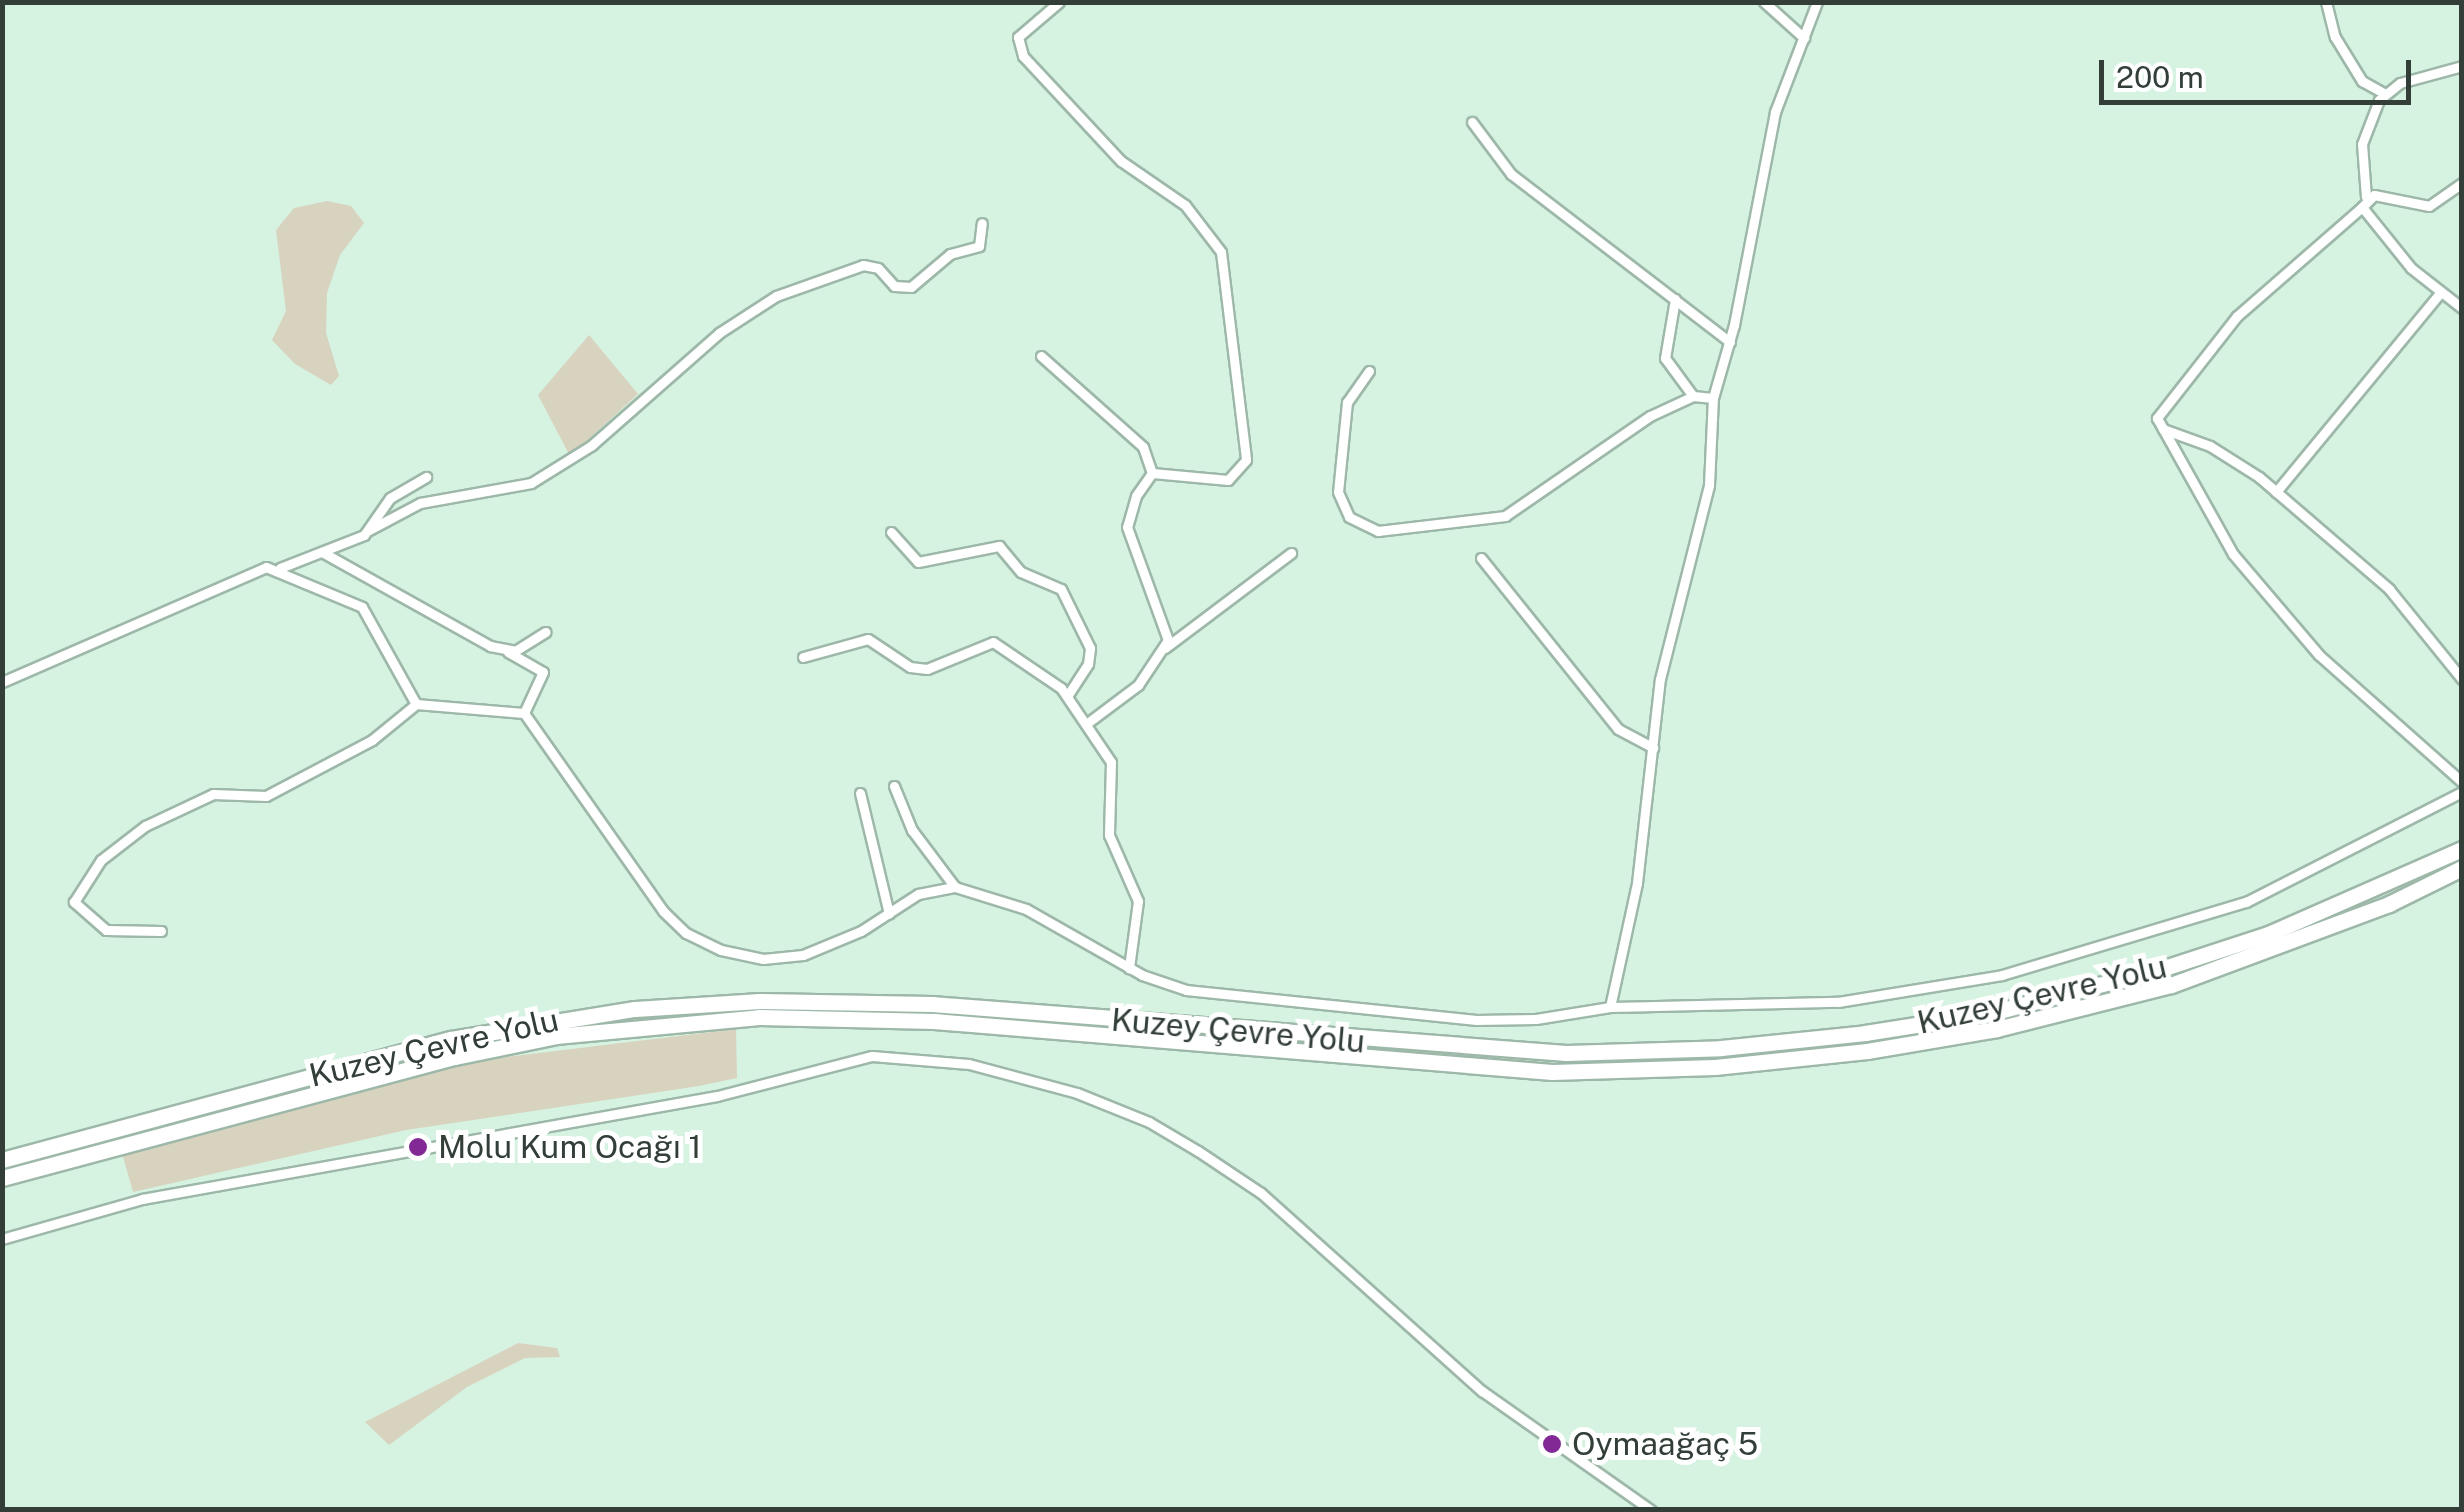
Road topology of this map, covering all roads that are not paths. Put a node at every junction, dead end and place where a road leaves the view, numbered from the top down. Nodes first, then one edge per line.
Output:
1 (1059, 2) edge
2 (1764, 2) edge
3 (1817, 2) edge
4 (2326, 2) edge
5 (1804, 38) junction
6 (2462, 66) edge
7 (2385, 94) junction
8 (1472, 122) dead end
9 (2462, 183) edge
10 (2364, 202) junction
11 (982, 223) dead end
12 (2440, 293) junction
13 (1675, 299) junction
14 (2462, 308) edge
15 (1730, 342) junction
16 (1040, 356) dead end
17 (1368, 371) dead end
18 (1693, 396) junction
19 (1713, 398) junction
20 (2163, 429) junction
21 (1152, 473) junction
22 (426, 477) dead end
23 (2276, 492) junction
24 (369, 530) junction
25 (890, 532) dead end
26 (322, 552) junction
27 (1292, 553) dead end
28 (1481, 558) dead end
29 (280, 568) junction
30 (545, 632) dead end
31 (1165, 648) junction
32 (508, 652) junction
33 (803, 657) dead end
34 (2462, 679) edge
35 (2, 682) edge
36 (1067, 696) junction
37 (416, 704) junction
38 (524, 713) junction
39 (1086, 724) junction
40 (1653, 748) junction
41 (2462, 782) edge
42 (894, 786) dead end
43 (2462, 792) edge
44 (860, 793) dead end
45 (2462, 845) edge
46 (2462, 868) edge
47 (2462, 880) edge
48 (956, 886) junction
49 (889, 914) junction
50 (161, 931) dead end
51 (2277, 949) junction
52 (1129, 968) junction
53 (1610, 1006) junction
54 (2, 1160) edge
55 (2, 1178) edge
56 (2, 1239) edge
57 (1651, 1510) edge

1 - 21 street
2 - 5 street
3 - 5 street
4 - 7 street
5 - 15 street
6 - 7 street
7 - 10 street
8 - 13 street
9 - 10 street
10 - 12 street
10 - 20 street
11 - 24 street
12 - 14 street
12 - 23 street
13 - 15 street
13 - 18 street
15 - 19 street
16 - 21 street
17 - 18 street
18 - 19 street
19 - 40 street
20 - 23 street
20 - 41 street
21 - 31 street
22 - 24 street
23 - 34 street
24 - 26 street
25 - 36 street
26 - 29 street
26 - 32 street
27 - 31 street
28 - 40 street
29 - 35 street
29 - 37 street
30 - 32 street
31 - 39 street
32 - 38 street
33 - 36 street
36 - 39 street
37 - 38 street
37 - 50 street
38 - 49 street
39 - 52 street
40 - 53 street
42 - 48 street
43 - 53 street
44 - 49 street
45 - 54 highway, Kuzey Çevre Yolu
46 - 51 highway, Kuzey Çevre Yolu
47 - 51 highway
48 - 49 street
48 - 52 street
51 - 55 highway, Kuzey Çevre Yolu
52 - 53 street
56 - 57 street

